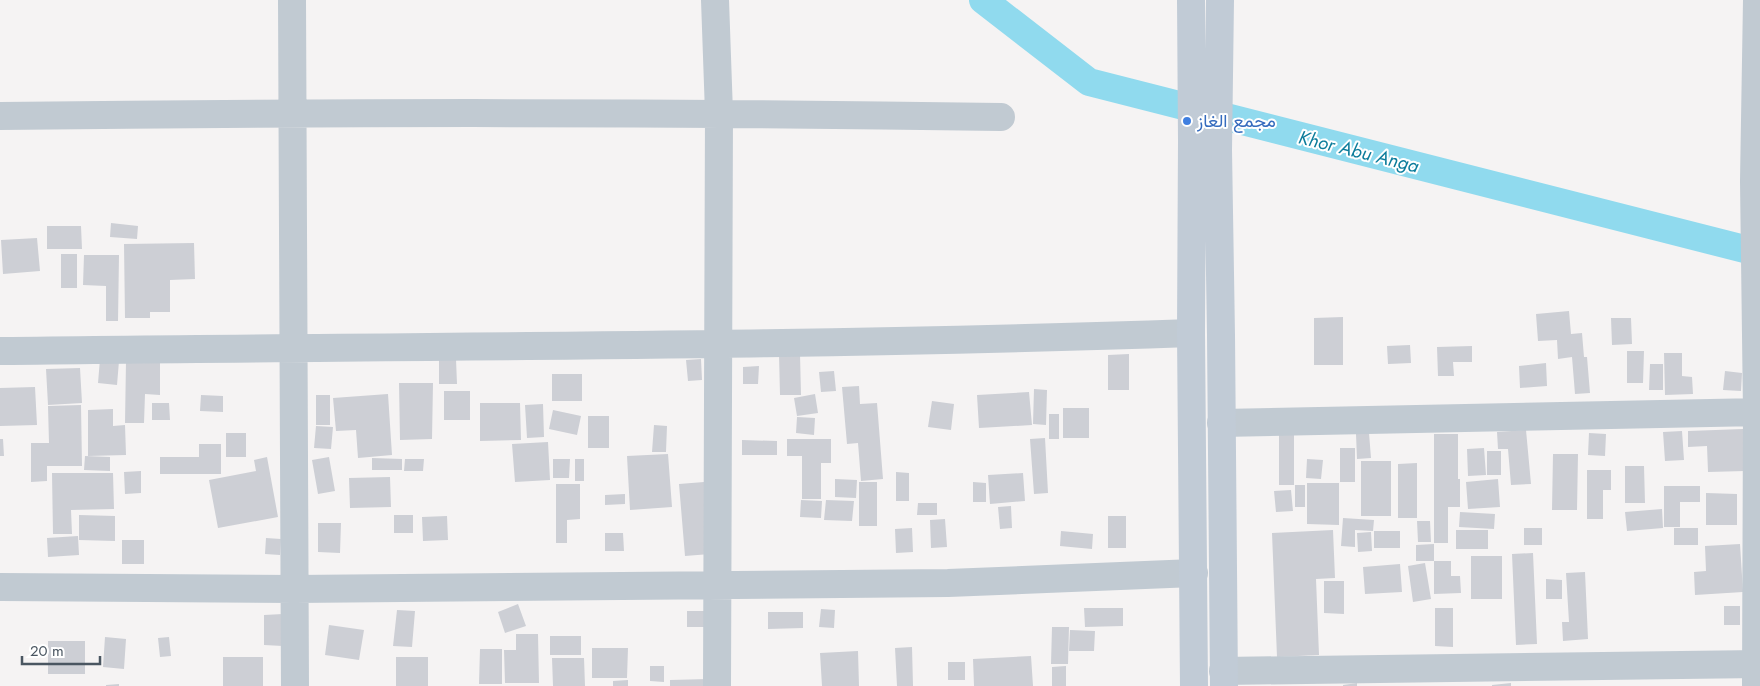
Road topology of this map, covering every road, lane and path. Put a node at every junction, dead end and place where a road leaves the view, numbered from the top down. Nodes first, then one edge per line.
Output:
1 (292, 0) edge
2 (715, 0) edge
3 (1191, 0) edge
4 (1220, 0) edge
5 (1757, 0) edge
6 (1205, 90) junction
7 (292, 113) junction
8 (719, 113) junction
9 (0, 116) edge
10 (1001, 117) dead end
11 (1757, 181) edge
12 (1191, 333) junction
13 (717, 345) junction
14 (294, 347) junction
15 (0, 351) edge
16 (1758, 412) edge
17 (1221, 423) junction
18 (1194, 573) junction
19 (719, 585) junction
20 (0, 586) edge
21 (294, 589) junction
22 (1757, 671) edge
23 (1223, 679) edge
24 (294, 686) edge
25 (717, 686) edge
26 (1194, 686) edge

1 - 7 street
2 - 8 street
3 - 6 main road
4 - 6 main road
5 - 11 street
6 - 12 main road
6 - 17 main road
7 - 8 street
7 - 9 street
7 - 14 street
8 - 10 street
8 - 13 street
11 - 16 street
12 - 13 street
12 - 18 main road
13 - 14 street
13 - 19 street
14 - 15 street
14 - 21 street
16 - 17 street
16 - 22 street
17 - 23 main road
18 - 19 street
18 - 26 main road
19 - 21 street
19 - 25 street
20 - 21 street
21 - 24 street
22 - 23 street

